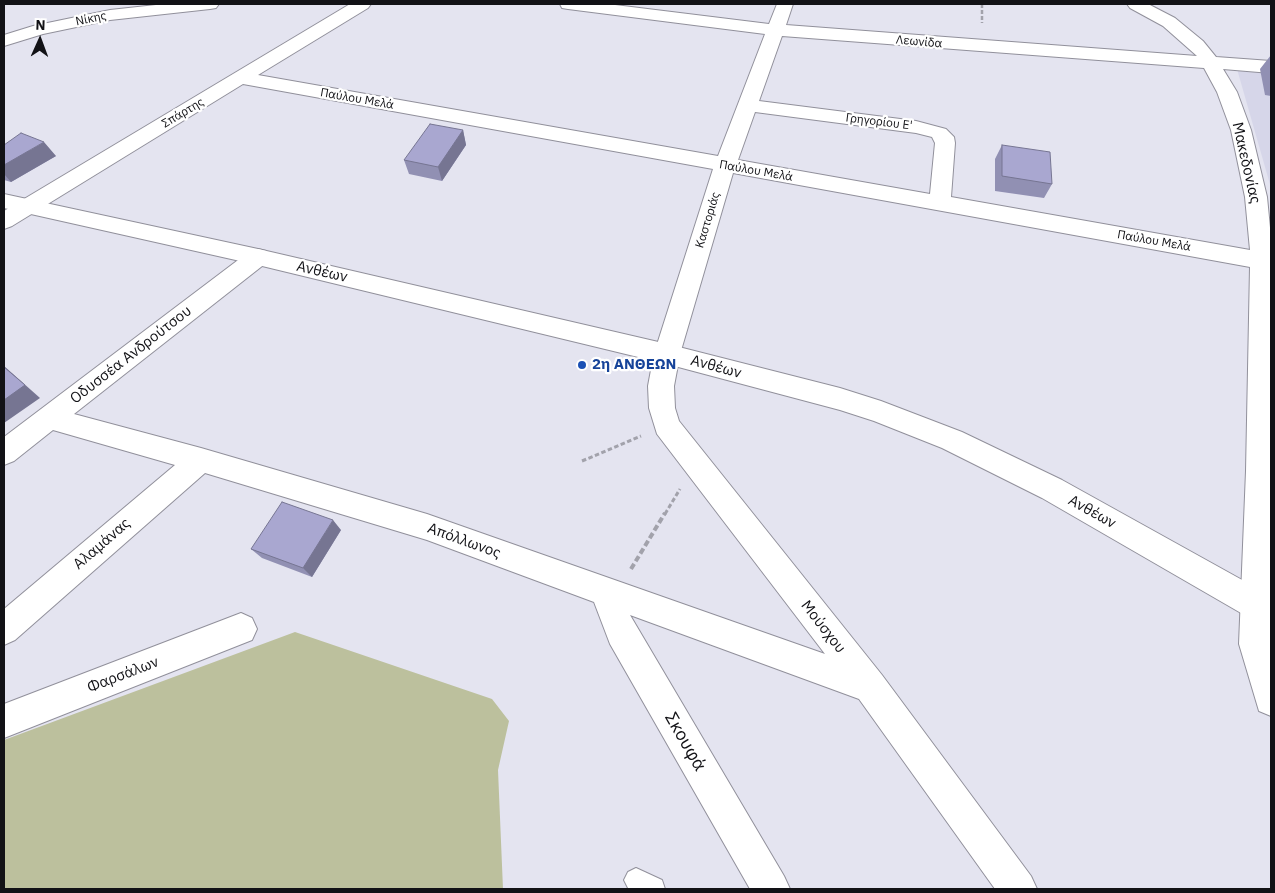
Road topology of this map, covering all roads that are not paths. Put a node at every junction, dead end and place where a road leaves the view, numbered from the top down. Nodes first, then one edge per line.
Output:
1 (210, 4) edge
2 (568, 4) edge
3 (785, 4) edge
4 (1136, 4) edge
5 (356, 5) edge
6 (776, 30) junction
7 (4, 41) edge
8 (1210, 64) junction
9 (1271, 67) edge
10 (240, 78) junction
11 (747, 105) junction
12 (725, 166) junction
13 (4, 201) edge
14 (940, 203) junction
15 (29, 206) junction
16 (4, 221) edge
17 (258, 257) junction
18 (1267, 261) edge
19 (667, 354) junction
20 (49, 418) junction
21 (4, 453) edge
22 (200, 460) junction
23 (1266, 472) edge
24 (610, 593) junction
25 (1264, 609) edge
26 (4, 629) edge
27 (242, 629) dead end
28 (870, 687) junction
29 (1271, 699) edge
30 (4, 721) edge
31 (771, 889) edge
32 (1018, 889) edge

1 - 7 street, Νίκης
2 - 6 street, Λεωνίδα
3 - 6 street, Καστοριάς
4 - 8 street, Μακεδονίας
5 - 10 street, Σπάρτης
6 - 8 street, Λεωνίδα
6 - 11 street, Καστοριάς
8 - 9 street, Λεωνίδα
8 - 18 street, Μακεδονίας
10 - 12 street, Παύλου Μελά
10 - 15 street, Σπάρτης
11 - 12 street, Καστοριάς
11 - 14 street, Γρηγορίου Ε'
12 - 14 street, Παύλου Μελά
12 - 19 street, Καστοριάς
13 - 15 street, Ανθέων
14 - 18 street, Παύλου Μελά
15 - 16 street, Σπάρτης
15 - 17 street, Ανθέων
17 - 19 street, Ανθέων
17 - 20 street, Οδυσσέα Ανδρούτσου
18 - 23 street, Μακεδονίας
19 - 25 street, Ανθέων
19 - 28 street, Μούσχου
20 - 21 street, Οδυσσέα Ανδρούτσου
20 - 22 street, Απόλλωνος
22 - 24 street, Απόλλωνος
22 - 26 street, Αλαμάνας
23 - 25 street, Μακεδονίας
24 - 28 street, Απόλλωνος
24 - 31 street, Σκουφά
25 - 29 street, Μακεδονίας
27 - 30 street, Φαρσάλων
28 - 32 street, Μούσχου

